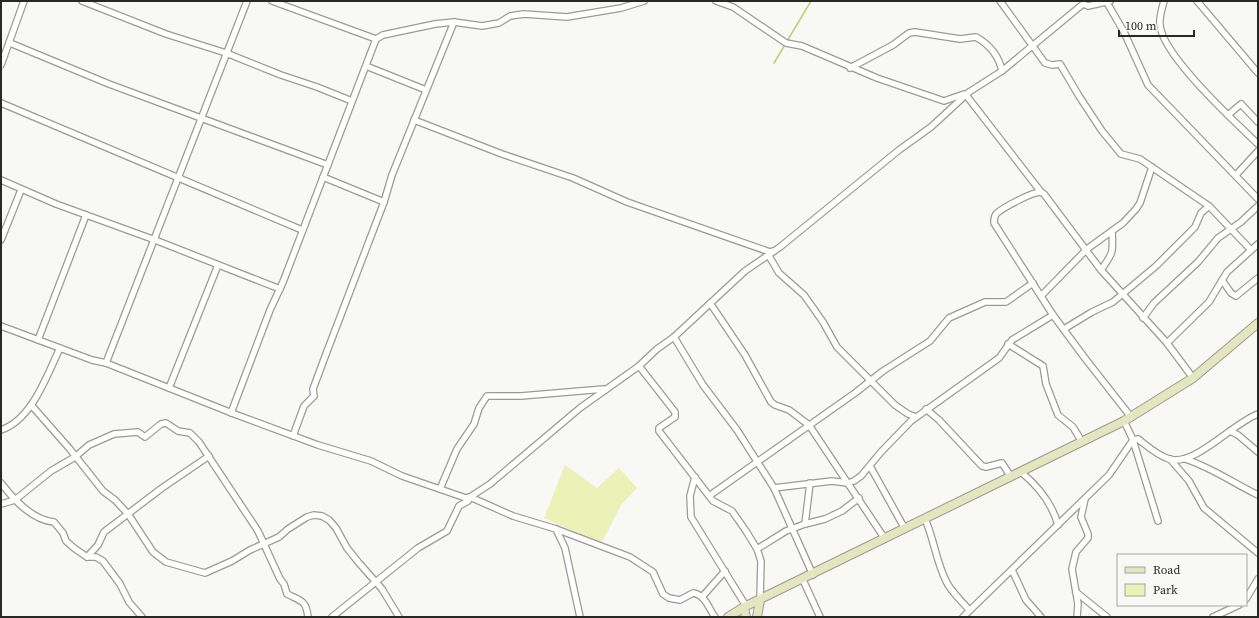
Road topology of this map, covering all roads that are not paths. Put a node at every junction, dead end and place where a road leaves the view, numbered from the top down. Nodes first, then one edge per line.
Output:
1 (24, 1) edge
2 (82, 1) edge
3 (247, 1) edge
4 (272, 1) edge
5 (644, 1) edge
6 (716, 1) edge
7 (1000, 1) edge
8 (1164, 1) edge
9 (1197, 1) edge
10 (1080, 2) edge
11 (1108, 2) edge
12 (454, 22) junction
13 (376, 39) junction
14 (10, 43) junction
15 (1032, 45) junction
16 (226, 53) junction
17 (1, 64) edge
18 (366, 66) junction
19 (850, 68) junction
20 (1002, 71) junction
21 (1258, 73) edge
22 (426, 90) junction
23 (968, 93) junction
24 (352, 101) junction
25 (1, 103) edge
26 (1228, 115) junction
27 (202, 117) junction
28 (414, 120) junction
29 (1258, 122) edge
30 (1258, 144) edge
31 (1258, 152) edge
32 (328, 165) junction
33 (1152, 167) junction
34 (1236, 175) junction
35 (323, 177) junction
36 (176, 178) junction
37 (1, 180) edge
38 (21, 190) junction
39 (1041, 192) junction
40 (1258, 198) edge
41 (384, 202) junction
42 (1209, 206) junction
43 (1258, 206) edge
44 (86, 215) junction
45 (1230, 229) junction
46 (302, 230) junction
47 (1112, 231) junction
48 (1, 240) edge
49 (155, 240) junction
50 (1258, 244) edge
51 (1087, 249) junction
52 (1251, 250) junction
53 (774, 251) junction
54 (769, 256) junction
55 (218, 265) junction
56 (1101, 270) junction
57 (1258, 278) edge
58 (1222, 280) junction
59 (1033, 283) junction
60 (280, 289) junction
61 (1122, 294) junction
62 (1041, 296) junction
63 (710, 303) junction
64 (1053, 315) junction
65 (1144, 318) junction
66 (1258, 323) edge
67 (1, 326) edge
68 (1064, 329) junction
69 (674, 337) junction
70 (38, 340) junction
71 (1167, 343) junction
72 (1008, 344) junction
73 (60, 348) junction
74 (106, 363) junction
75 (639, 366) junction
76 (1193, 378) junction
77 (872, 380) junction
78 (169, 388) junction
79 (605, 389) junction
80 (32, 406) junction
81 (926, 409) junction
82 (231, 413) junction
83 (1258, 414) edge
84 (1132, 416) junction
85 (916, 417) junction
86 (1124, 421) junction
87 (809, 425) junction
88 (1, 430) edge
89 (1230, 431) junction
90 (293, 436) junction
91 (1133, 440) junction
92 (1082, 442) junction
93 (1258, 452) edge
94 (209, 456) junction
95 (75, 457) junction
96 (1170, 459) junction
97 (1185, 459) junction
98 (757, 462) junction
99 (870, 466) junction
100 (1021, 472) junction
101 (694, 477) junction
102 (1011, 477) junction
103 (1, 483) edge
104 (848, 483) junction
105 (810, 484) junction
106 (774, 488) junction
107 (440, 489) junction
108 (1258, 495) edge
109 (709, 496) junction
110 (470, 497) junction
111 (859, 498) junction
112 (1085, 499) junction
113 (15, 500) junction
114 (1, 504) edge
115 (128, 514) junction
116 (926, 519) junction
117 (1158, 520) dead end
118 (805, 524) junction
119 (1058, 525) junction
120 (794, 528) junction
121 (556, 529) junction
122 (905, 529) junction
123 (884, 539) junction
124 (264, 544) junction
125 (757, 549) junction
126 (1258, 553) edge
127 (87, 557) junction
128 (1012, 570) junction
129 (725, 571) junction
130 (813, 575) junction
131 (1258, 579) edge
132 (803, 580) junction
133 (375, 583) junction
134 (1076, 592) junction
135 (702, 597) junction
136 (1247, 597) edge
137 (760, 600) junction
138 (1237, 606) edge
139 (745, 607) junction
140 (969, 610) junction
141 (142, 617) edge
142 (308, 617) edge
143 (332, 617) edge
144 (399, 617) edge
145 (580, 617) edge
146 (715, 617) edge
147 (728, 617) edge
148 (746, 617) edge
149 (757, 617) edge
150 (820, 617) edge
151 (963, 617) edge
152 (1041, 617) edge
153 (1077, 617) edge
154 (1107, 617) edge
155 (1213, 617) edge

1 - 14 street
2 - 16 street
3 - 16 street
4 - 13 street
5 - 12 street
6 - 19 street
7 - 15 street
8 - 26 street
9 - 21 street
10 - 11 street
10 - 15 street
11 - 34 street
12 - 13 street
12 - 22 street
13 - 18 street
14 - 17 street
14 - 27 street
15 - 20 street
15 - 33 street
16 - 24 street
16 - 27 street
18 - 22 street
18 - 24 street
19 - 20 street
19 - 23 street
20 - 23 street
22 - 28 street
23 - 39 street
23 - 53 street
24 - 32 street
25 - 36 street
26 - 29 street
26 - 30 street
27 - 32 street
27 - 36 street
28 - 41 street
28 - 53 street
31 - 34 street
32 - 35 street
33 - 42 street
33 - 47 street
34 - 40 street
35 - 41 street
35 - 46 street
36 - 46 street
36 - 49 street
37 - 38 street
38 - 44 street
38 - 48 street
39 - 51 street
39 - 59 street
41 - 90 street
42 - 45 street
42 - 61 street
43 - 45 street
44 - 49 street
44 - 70 street
45 - 52 street
45 - 65 street
46 - 60 street
47 - 51 street
47 - 56 street
49 - 55 street
49 - 74 street
50 - 52 street
51 - 56 street
51 - 62 street
52 - 58 street
53 - 54 street
54 - 63 street
54 - 77 street
55 - 60 street
55 - 78 street
56 - 61 street
57 - 58 street
58 - 71 street
59 - 62 street
59 - 77 street
60 - 82 street
61 - 65 street
61 - 68 street
62 - 64 street
63 - 69 street
63 - 87 street
64 - 68 street
64 - 72 street
65 - 71 street
66 - 76 main road
67 - 70 street
68 - 84 street
69 - 75 street
69 - 98 street
70 - 73 street
71 - 76 street
72 - 81 street
72 - 92 street
73 - 74 street
73 - 80 street
74 - 78 street
75 - 79 street
75 - 101 street
76 - 84 main road
77 - 85 street
77 - 87 street
78 - 82 street
79 - 107 street
79 - 110 street
80 - 88 street
80 - 95 street
81 - 85 street
81 - 102 street
82 - 90 street
83 - 89 street
84 - 86 main road
85 - 99 street
86 - 91 street
86 - 92 main road
87 - 98 street
87 - 104 street
89 - 93 street
89 - 97 street
90 - 107 street
91 - 96 street
91 - 112 street
91 - 117 street
92 - 100 main road
94 - 95 street
94 - 115 street
94 - 124 street
95 - 113 street
95 - 115 street
96 - 97 street
96 - 126 street
97 - 108 street
98 - 106 street
98 - 109 street
99 - 104 street
99 - 122 street
100 - 102 main road
100 - 119 street
101 - 109 street
101 - 129 street
102 - 116 main road
103 - 113 street
104 - 105 street
104 - 111 street
105 - 106 street
105 - 118 street
106 - 120 street
107 - 110 street
109 - 125 street
110 - 121 street
110 - 133 street
111 - 118 street
111 - 123 street
112 - 119 street
112 - 134 street
113 - 114 street
113 - 127 street
115 - 124 street
115 - 127 street
116 - 122 main road
116 - 140 street
118 - 120 street
119 - 128 street
120 - 125 street
120 - 130 street
121 - 135 street
121 - 145 street
122 - 123 main road
123 - 130 main road
124 - 133 street
124 - 142 street
125 - 137 street
127 - 141 street
128 - 140 street
128 - 152 street
129 - 135 street
129 - 139 street
130 - 132 main road
131 - 136 street
132 - 137 main road
132 - 150 street
133 - 143 street
133 - 144 street
134 - 153 street
134 - 154 street
135 - 146 street
137 - 139 main road
137 - 149 main road
138 - 155 street
139 - 147 main road
139 - 148 main road
140 - 151 street

